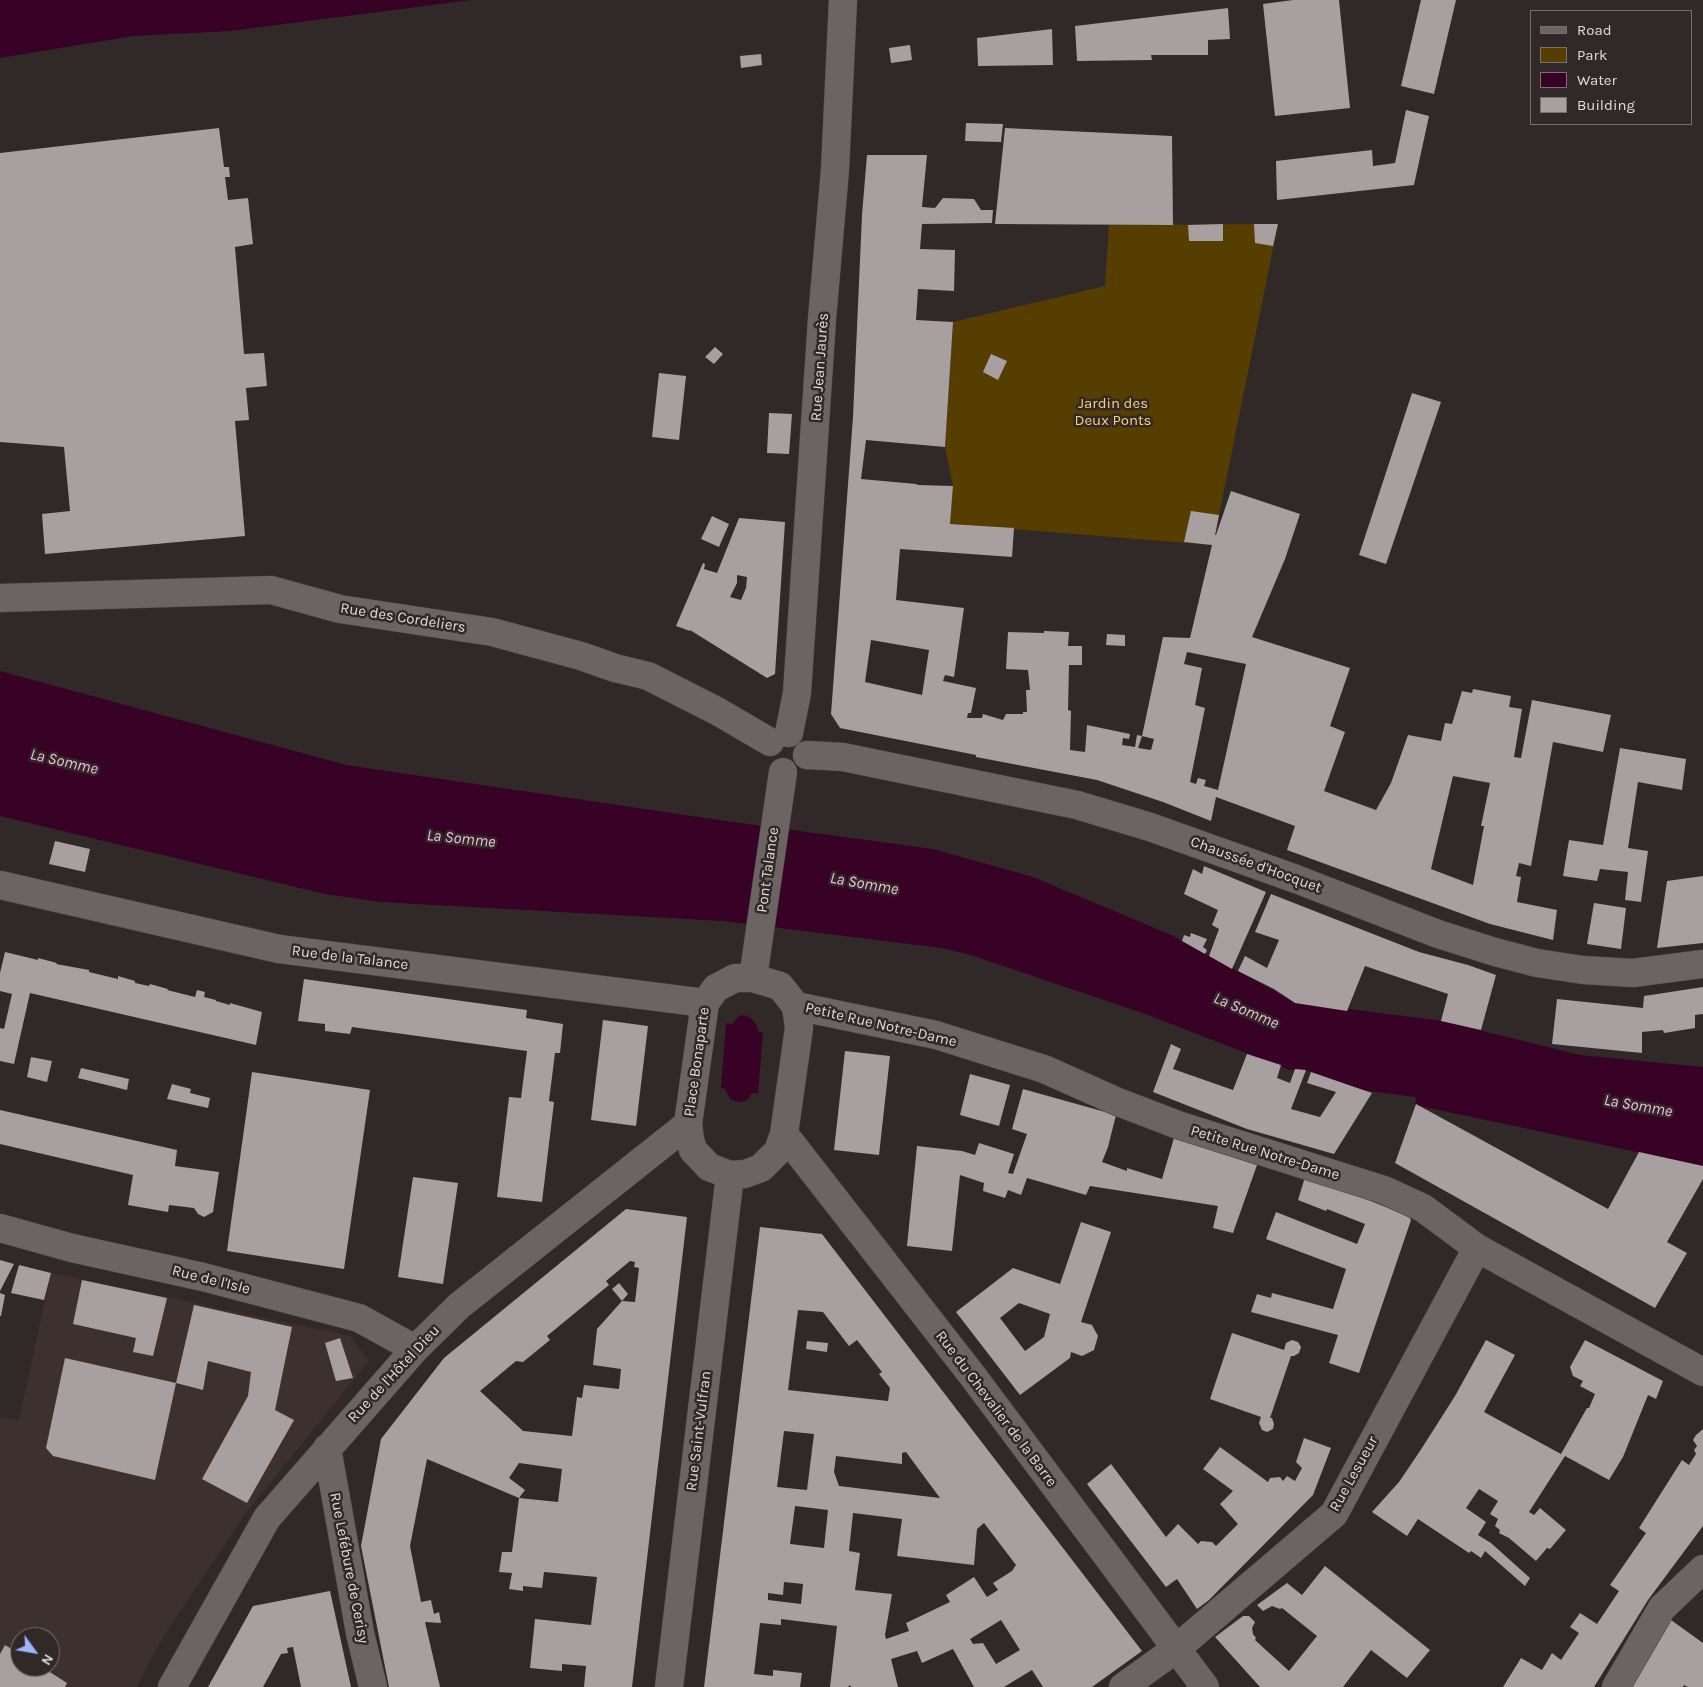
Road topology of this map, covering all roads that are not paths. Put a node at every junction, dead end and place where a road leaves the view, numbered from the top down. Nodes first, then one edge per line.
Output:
1 (843, 0) edge
2 (8, 598) edge
3 (780, 737) junction
4 (807, 755) junction
5 (783, 772) junction
6 (0, 885) edge
7 (1703, 964) edge
8 (753, 978) junction
9 (705, 1003) junction
10 (796, 1006) junction
11 (688, 1124) junction
12 (784, 1134) junction
13 (730, 1175) junction
14 (0, 1228) edge
15 (1477, 1248) junction
16 (415, 1349) junction
17 (1703, 1372) edge
18 (327, 1448) junction
19 (1703, 1569) edge
20 (1176, 1649) junction
21 (172, 1687) edge
22 (373, 1687) edge
23 (669, 1687) edge
24 (1123, 1687) edge
25 (1205, 1687) edge
26 (1616, 1687) edge

1 - 3 street, Rue Jean Jaurès
2 - 3 street, Rue des Cordeliers
3 - 4 street
3 - 5 street
4 - 5 street
4 - 7 street, Chaussée d'Hocquet
5 - 8 street, Pont Talance
6 - 9 street, Rue de la Talance
8 - 9 street, Place Bonaparte
8 - 10 street, Place Bonaparte
9 - 11 street, Place Bonaparte
10 - 12 street
10 - 15 street, Petite Rue Notre-Dame
11 - 13 street, Place Bonaparte
11 - 16 street, Rue de l'Hôtel Dieu
12 - 13 street
12 - 20 street, Rue du Chevalier de la Barre
13 - 23 street, Rue Saint-Vulfran
14 - 16 street, Rue de l'Isle
15 - 17 street, Petite Rue Notre-Dame
15 - 20 street, Rue Lesueur
16 - 18 street, Rue de l'Hôtel Dieu
18 - 21 street, Rue de l'Hôtel Dieu
18 - 22 street, Rue Lefébure de Cerisy
19 - 26 street
20 - 24 street, Rue Lesueur
20 - 25 street, Rue du Chevalier de la Barre

